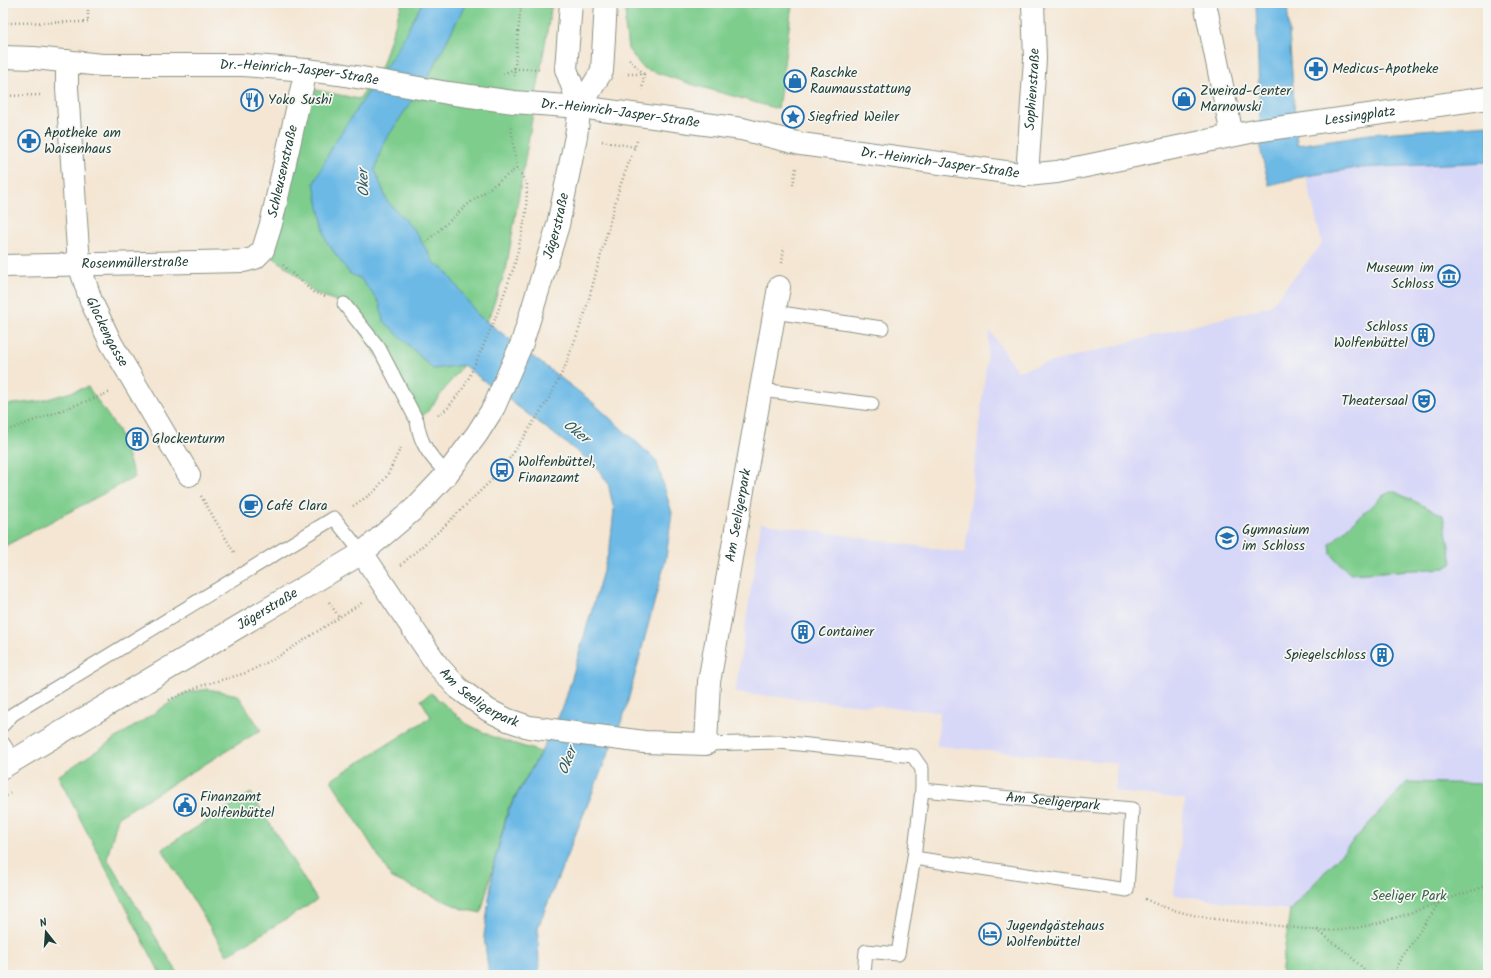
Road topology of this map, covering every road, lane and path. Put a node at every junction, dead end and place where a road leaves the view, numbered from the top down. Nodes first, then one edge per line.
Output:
1 (88, 3) edge
2 (521, 3) edge
3 (571, 3) edge
4 (606, 3) edge
5 (1033, 3) edge
6 (1205, 3) edge
7 (3, 23) edge
8 (3, 57) edge
9 (67, 61) junction
10 (306, 70) junction
11 (1488, 98) edge
12 (514, 102) junction
13 (580, 107) junction
14 (1232, 135) junction
15 (635, 148) dead end
16 (517, 168) junction
17 (1027, 175) junction
18 (426, 242) dead end
19 (263, 250) junction
20 (79, 264) junction
21 (3, 266) edge
22 (779, 287) dead end
23 (344, 304) joint
24 (774, 312) junction
25 (882, 328) dead end
26 (136, 384) junction
27 (761, 390) junction
28 (872, 404) dead end
29 (418, 430) junction
30 (3, 432) edge
31 (446, 474) junction
32 (189, 475) joint
33 (334, 518) junction
34 (362, 553) junction
35 (246, 572) junction
36 (382, 582) junction
37 (167, 701) dead end
38 (3, 725) edge
39 (706, 744) junction
40 (7, 757) edge
41 (922, 790) junction
42 (14, 791) dead end
43 (3, 798) edge
44 (914, 858) junction
45 (1488, 886) edge
46 (1127, 890) junction
47 (1440, 902) junction
48 (1316, 930) junction
49 (864, 975) edge
50 (1370, 975) edge
51 (1393, 975) edge

1 - 7 path
2 - 12 path
3 - 13 street
4 - 13 street
5 - 17 street, Sophienstraße
6 - 14 street
8 - 9 street, Dr.-Heinrich-Jasper-Straße
9 - 10 street, Dr.-Heinrich-Jasper-Straße
9 - 20 street, Glockengasse
10 - 12 street, Dr.-Heinrich-Jasper-Straße
10 - 19 street, Schleusenstraße
11 - 14 street, Lessingplatz
12 - 13 street, Dr.-Heinrich-Jasper-Straße
12 - 16 path
13 - 17 street, Dr.-Heinrich-Jasper-Straße
13 - 31 street, Jägerstraße
14 - 17 street, Dr.-Heinrich-Jasper-Straße
15 - 36 path
16 - 18 path
16 - 29 path
19 - 20 street, Rosenmüllerstraße
19 - 23 path
20 - 21 street, Rosenmüllerstraße
20 - 26 street, Glockengasse
22 - 24 street, Am Seeligerpark
23 - 29 lane
24 - 25 lane
24 - 27 street, Am Seeligerpark
26 - 30 path
26 - 32 street, Glockengasse
27 - 28 lane
27 - 39 street, Am Seeligerpark
29 - 31 lane
29 - 33 path
31 - 34 street, Jägerstraße
32 - 35 path
33 - 34 lane
33 - 35 lane
34 - 36 street, Am Seeligerpark
34 - 40 street, Jägerstraße
35 - 38 lane
36 - 37 path
36 - 39 street, Am Seeligerpark
39 - 41 lane, Am Seeligerpark
41 - 44 lane
41 - 46 lane, Am Seeligerpark
42 - 43 path
44 - 46 lane
44 - 49 lane
45 - 47 path
46 - 48 path
47 - 48 path
47 - 51 path
48 - 50 path

